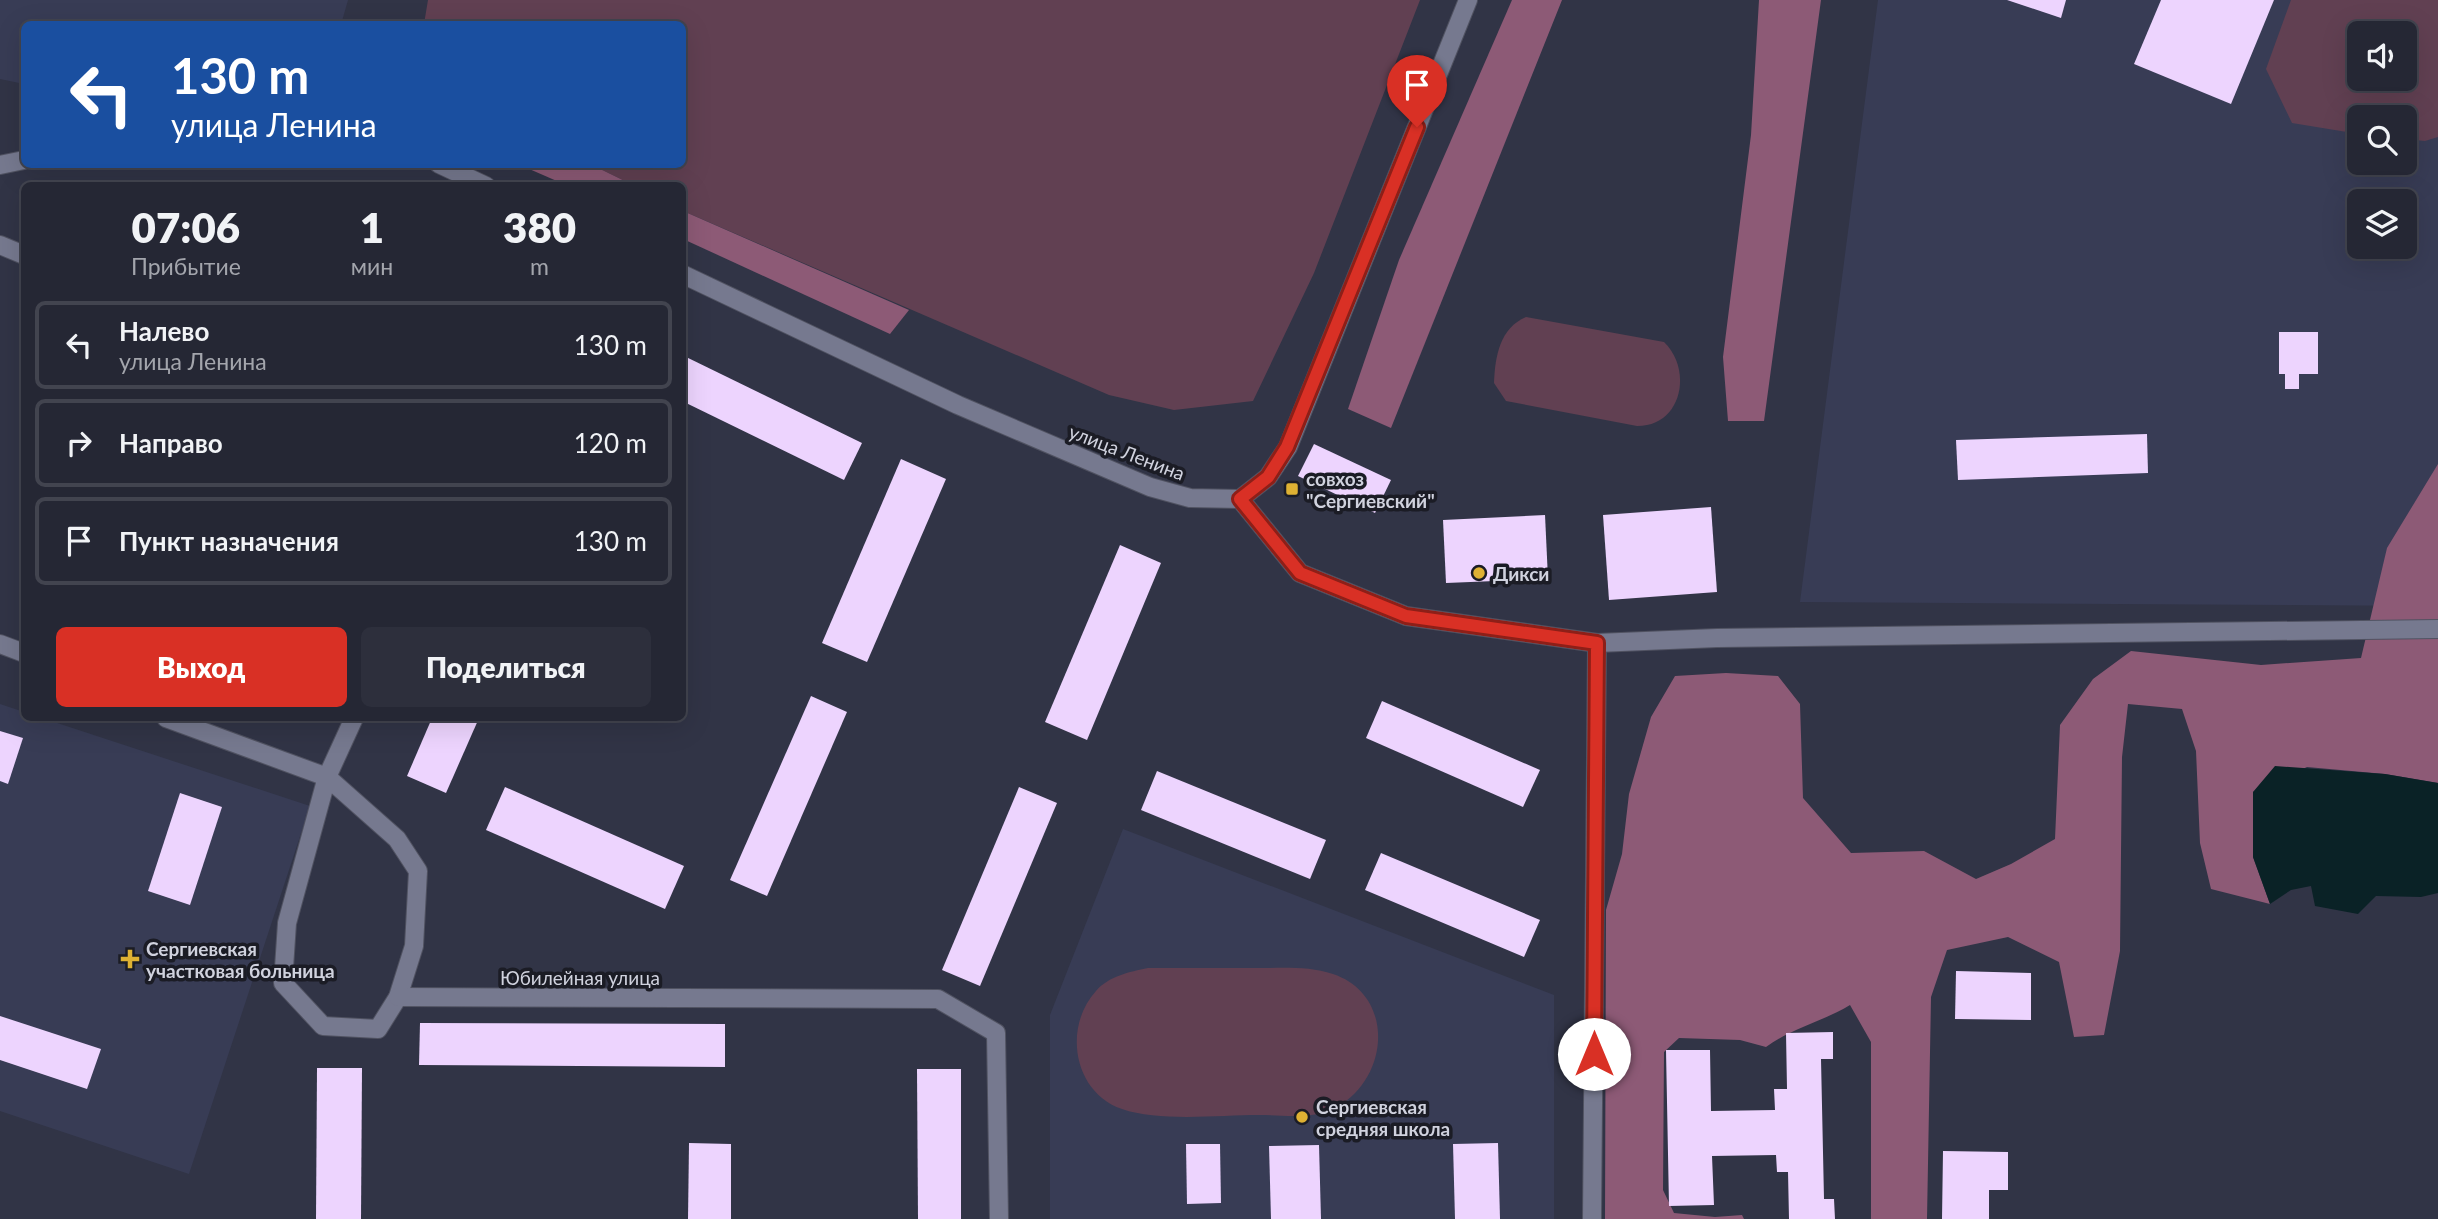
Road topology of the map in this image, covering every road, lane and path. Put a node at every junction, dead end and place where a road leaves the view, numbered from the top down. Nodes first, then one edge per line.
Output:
1 (1468, 0) edge
2 (21, 161) edge
3 (0, 165) edge
4 (448, 168) edge
5 (477, 182) edge
6 (0, 246) edge
7 (21, 254) edge
8 (686, 276) edge
9 (1240, 499) junction
10 (2438, 629) edge
11 (1597, 643) junction
12 (0, 644) edge
13 (21, 652) edge
14 (174, 721) edge
15 (353, 721) edge
16 (327, 777) junction
17 (398, 997) junction
18 (999, 1219) edge
19 (1592, 1219) edge

1 - 9 street
2 - 3 street
4 - 5 street
6 - 7 street
8 - 9 street, улица Ленина
9 - 11 street
10 - 11 street
11 - 19 street
12 - 13 street
14 - 16 street
15 - 16 street
16 - 17 street
16 - 17 street
17 - 18 street, Юбилейная улица

